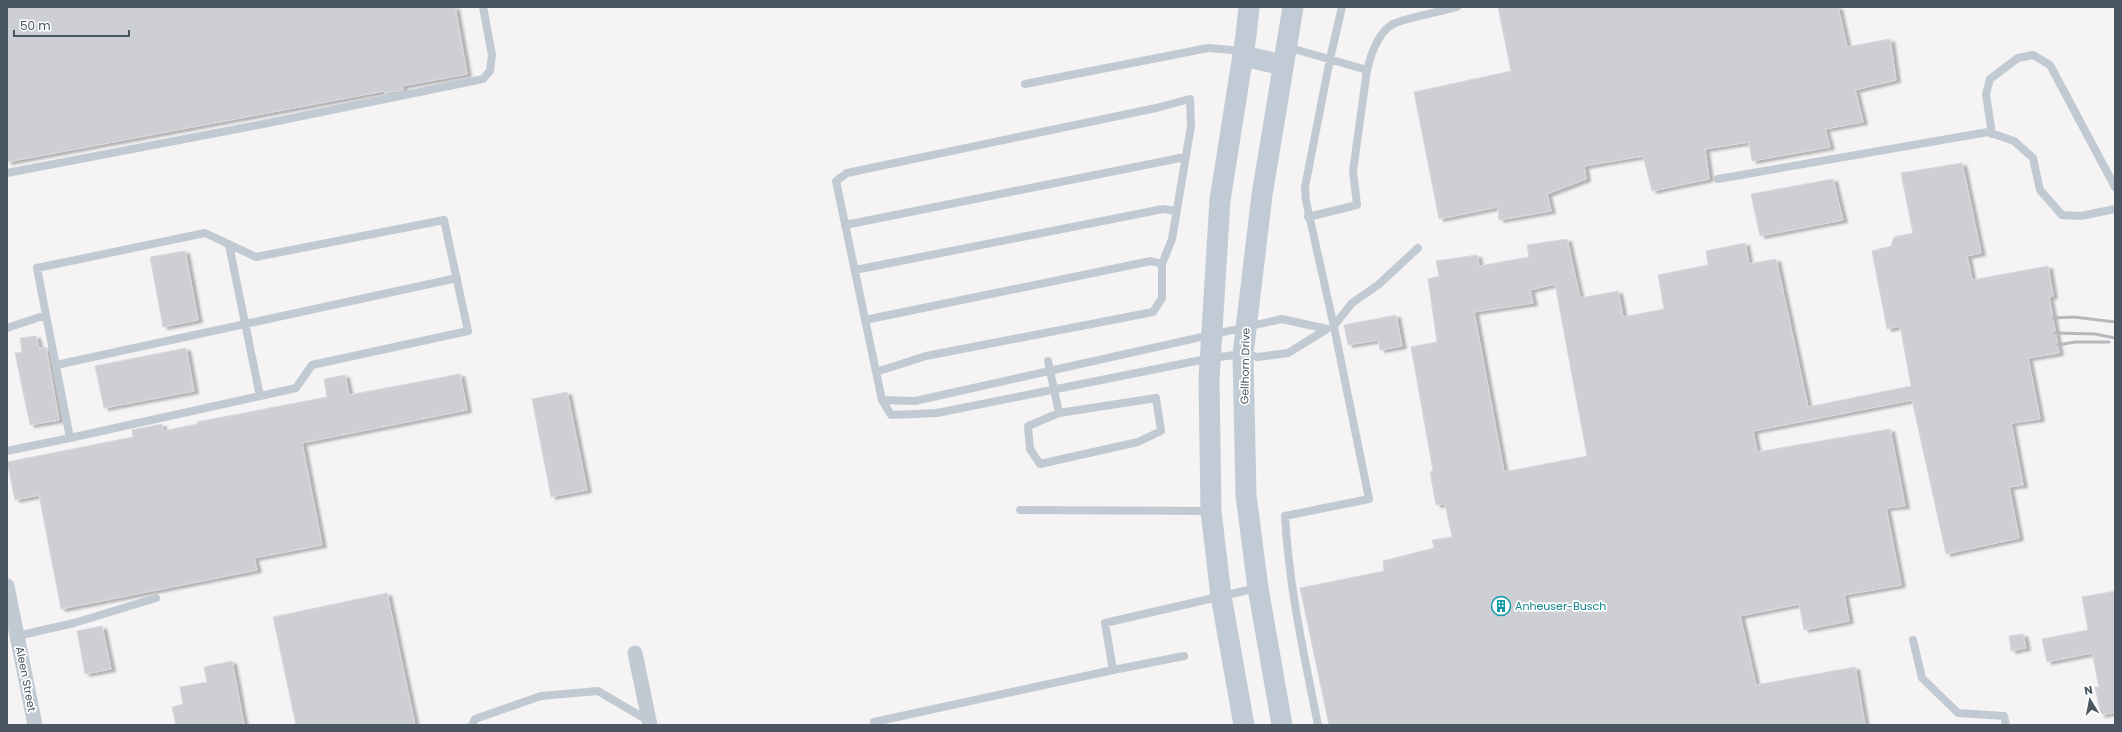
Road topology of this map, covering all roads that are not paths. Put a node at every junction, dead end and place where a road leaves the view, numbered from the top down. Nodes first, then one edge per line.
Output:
1 (483, 7) edge
2 (1248, 7) edge
3 (1293, 7) edge
4 (1342, 7) edge
5 (1457, 7) edge
6 (1243, 54) junction
7 (1285, 56) junction
8 (1330, 59) junction
9 (1367, 70) junction
10 (1025, 84) dead end
11 (1992, 134) junction
12 (1185, 157) junction
13 (7, 174) edge
14 (1718, 179) dead end
15 (2115, 187) edge
16 (2115, 209) edge
17 (1176, 211) junction
18 (1308, 217) junction
19 (845, 225) junction
20 (229, 245) junction
21 (1418, 248) dead end
22 (1162, 264) junction
23 (855, 270) junction
24 (457, 278) junction
25 (46, 316) junction
26 (865, 320) junction
27 (246, 324) junction
28 (7, 328) edge
29 (1245, 328) junction
30 (1331, 328) junction
31 (1212, 336) junction
32 (1243, 354) junction
33 (1211, 358) junction
34 (1048, 361) dead end
35 (56, 365) junction
36 (1050, 370) junction
37 (876, 372) junction
38 (1054, 390) junction
39 (260, 396) junction
40 (882, 400) junction
41 (1059, 413) junction
42 (70, 438) junction
43 (7, 451) edge
44 (1020, 510) dead end
45 (1211, 511) junction
46 (7, 586) edge
47 (1258, 588) junction
48 (1221, 596) junction
49 (156, 598) dead end
50 (17, 636) junction
51 (1913, 640) dead end
52 (635, 653) dead end
53 (1184, 656) dead end
54 (1113, 670) junction
55 (874, 722) dead end
56 (650, 723) edge
57 (35, 725) edge
58 (472, 725) edge
59 (1244, 725) edge
60 (1282, 725) edge
61 (1318, 725) edge
62 (2006, 725) edge

1 - 13 lane
2 - 6 main road
3 - 7 main road, Gellhorn Drive
4 - 8 lane
5 - 9 lane
6 - 7 main road
6 - 10 lane
6 - 31 main road
7 - 8 lane
7 - 29 main road, Gellhorn Drive
8 - 9 lane
8 - 18 lane
9 - 18 lane
11 - 14 lane
11 - 15 lane
11 - 16 lane
12 - 17 lane
12 - 19 lane
12 - 19 lane
17 - 22 lane
17 - 23 lane
18 - 30 lane
19 - 23 lane
20 - 24 lane
20 - 25 lane
20 - 27 lane
21 - 30 lane
22 - 26 lane
22 - 37 lane
23 - 26 lane
24 - 27 lane
24 - 39 lane
25 - 28 lane
25 - 35 lane
26 - 37 lane
27 - 35 lane
27 - 39 lane
29 - 30 lane
29 - 31 lane
29 - 32 main road, Gellhorn Drive
30 - 32 lane
30 - 61 lane
31 - 33 main road
31 - 36 lane
32 - 33 lane
32 - 47 main road, Gellhorn Drive
33 - 38 lane
33 - 45 main road
34 - 36 lane
35 - 42 lane
36 - 38 lane
36 - 40 lane
37 - 40 lane
38 - 40 lane
38 - 41 lane
39 - 42 lane
41 - 41 lane
42 - 43 lane
44 - 45 lane
45 - 48 main road
46 - 50 street, Aleen Street
47 - 48 lane
47 - 60 main road, Gellhorn Drive
48 - 54 lane
48 - 59 main road
49 - 50 lane
50 - 57 street, Aleen Street
51 - 62 lane
52 - 56 street
53 - 54 lane
54 - 55 lane
56 - 58 lane

